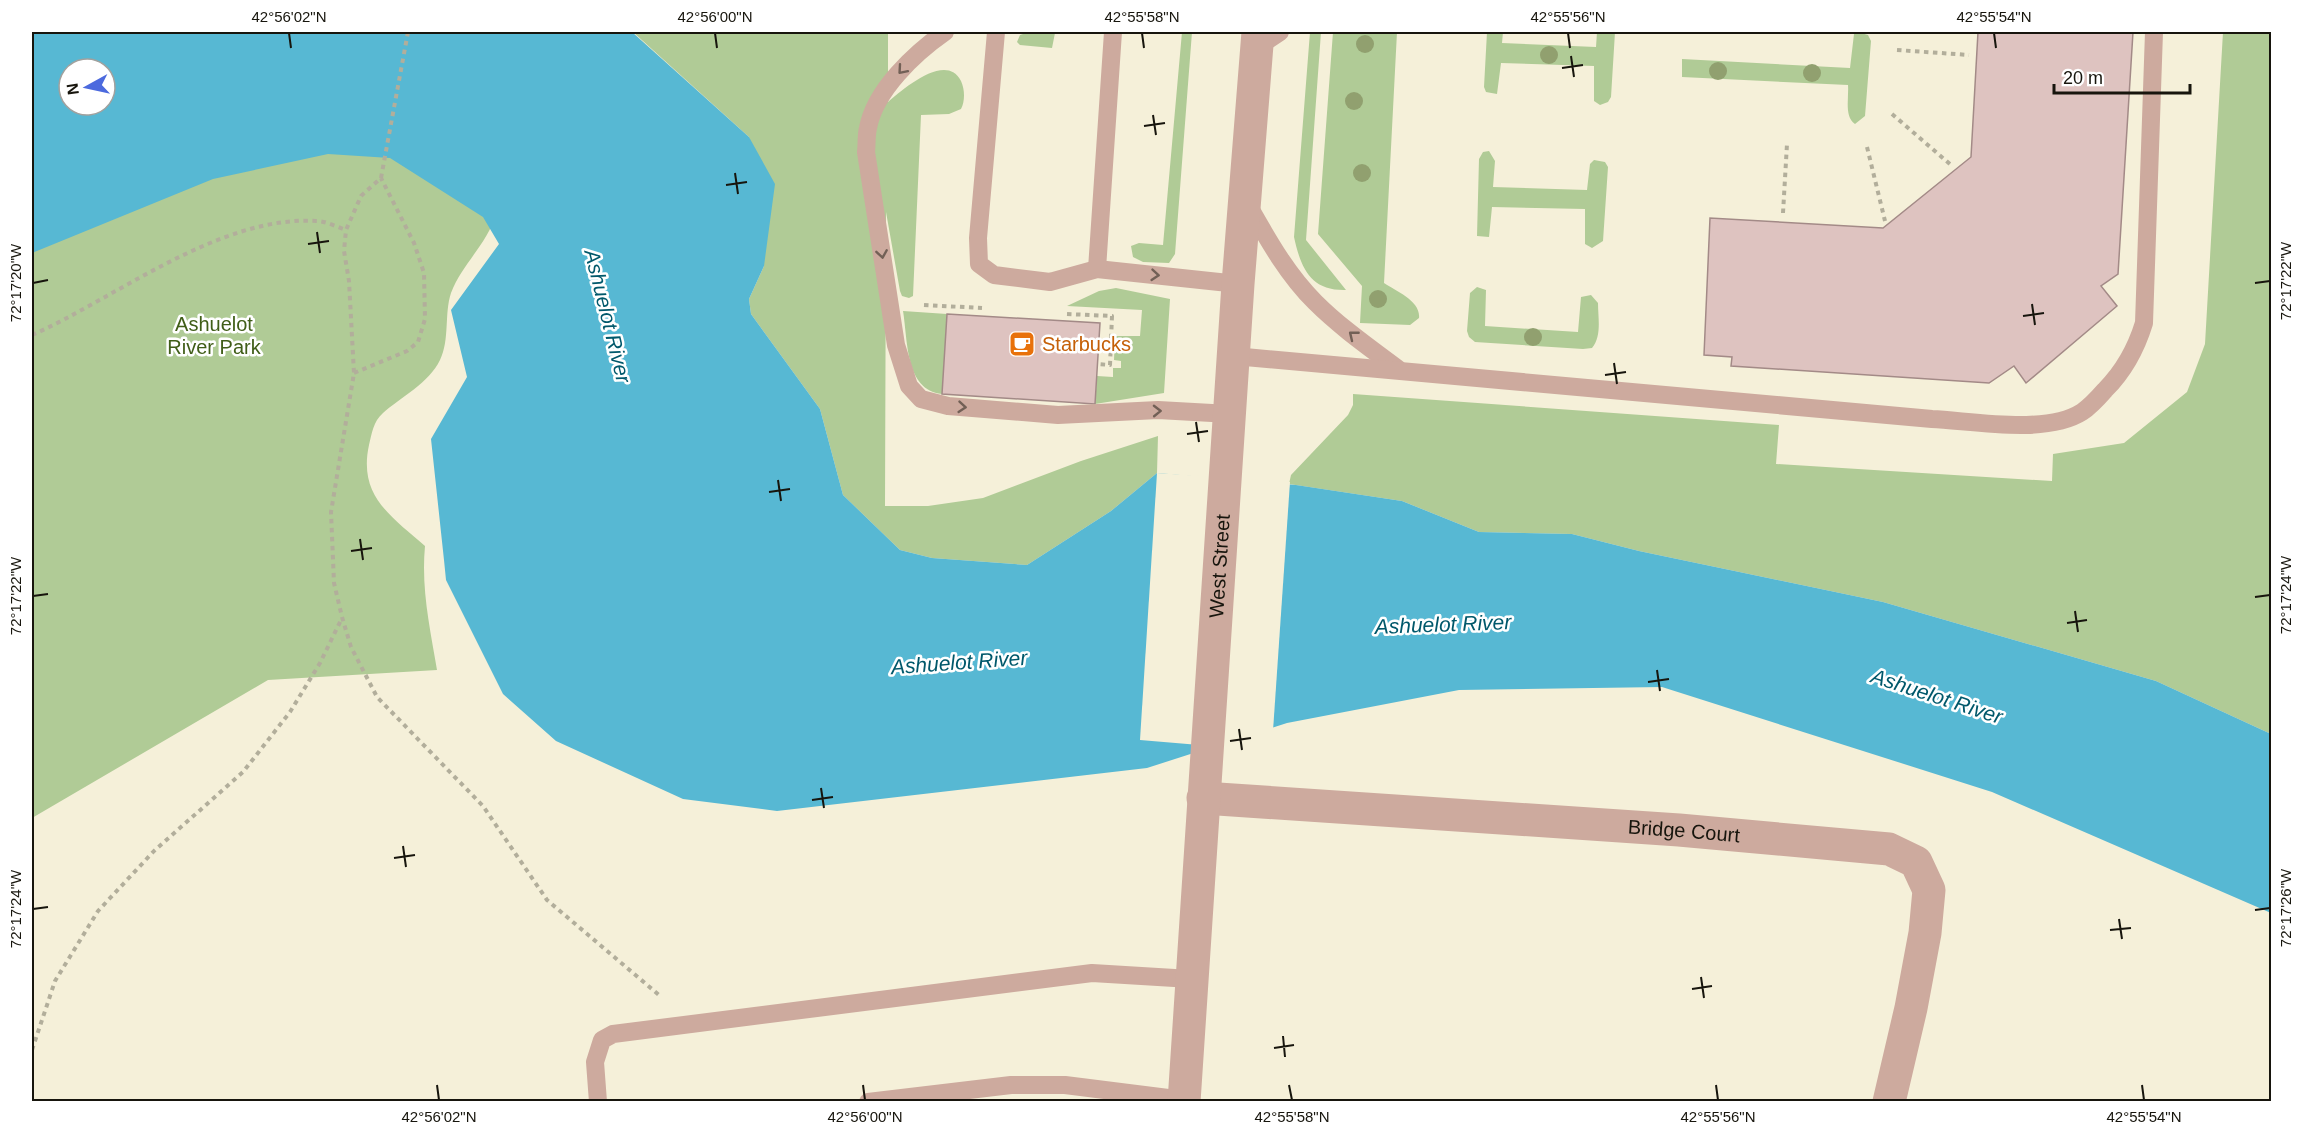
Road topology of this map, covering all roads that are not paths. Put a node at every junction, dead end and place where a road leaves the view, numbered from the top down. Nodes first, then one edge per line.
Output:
1 (945, 32) edge
2 (996, 32) edge
3 (1113, 32) edge
4 (2154, 32) edge
5 (1265, 37) edge
6 (1244, 197) junction
7 (1097, 270) junction
8 (1238, 284) junction
9 (1234, 356) junction
10 (1400, 370) junction
11 (1230, 414) junction
12 (1203, 798) junction
13 (1191, 979) junction
14 (598, 1101) edge
15 (868, 1101) edge
16 (1191, 1101) edge
17 (1889, 1101) edge

1 -> 11 lane
2 - 7 lane
3 - 7 lane
4 - 10 lane
5 - 6 street, West Street
6 - 8 street, West Street
10 -> 6 lane
7 -> 8 lane
8 - 9 street, West Street
9 - 10 lane
9 - 11 street, West Street
11 - 12 street, West Street
12 - 13 street, West Street
12 - 17 street, Bridge Court
13 - 14 lane
13 - 16 street, West Street
15 - 16 lane

